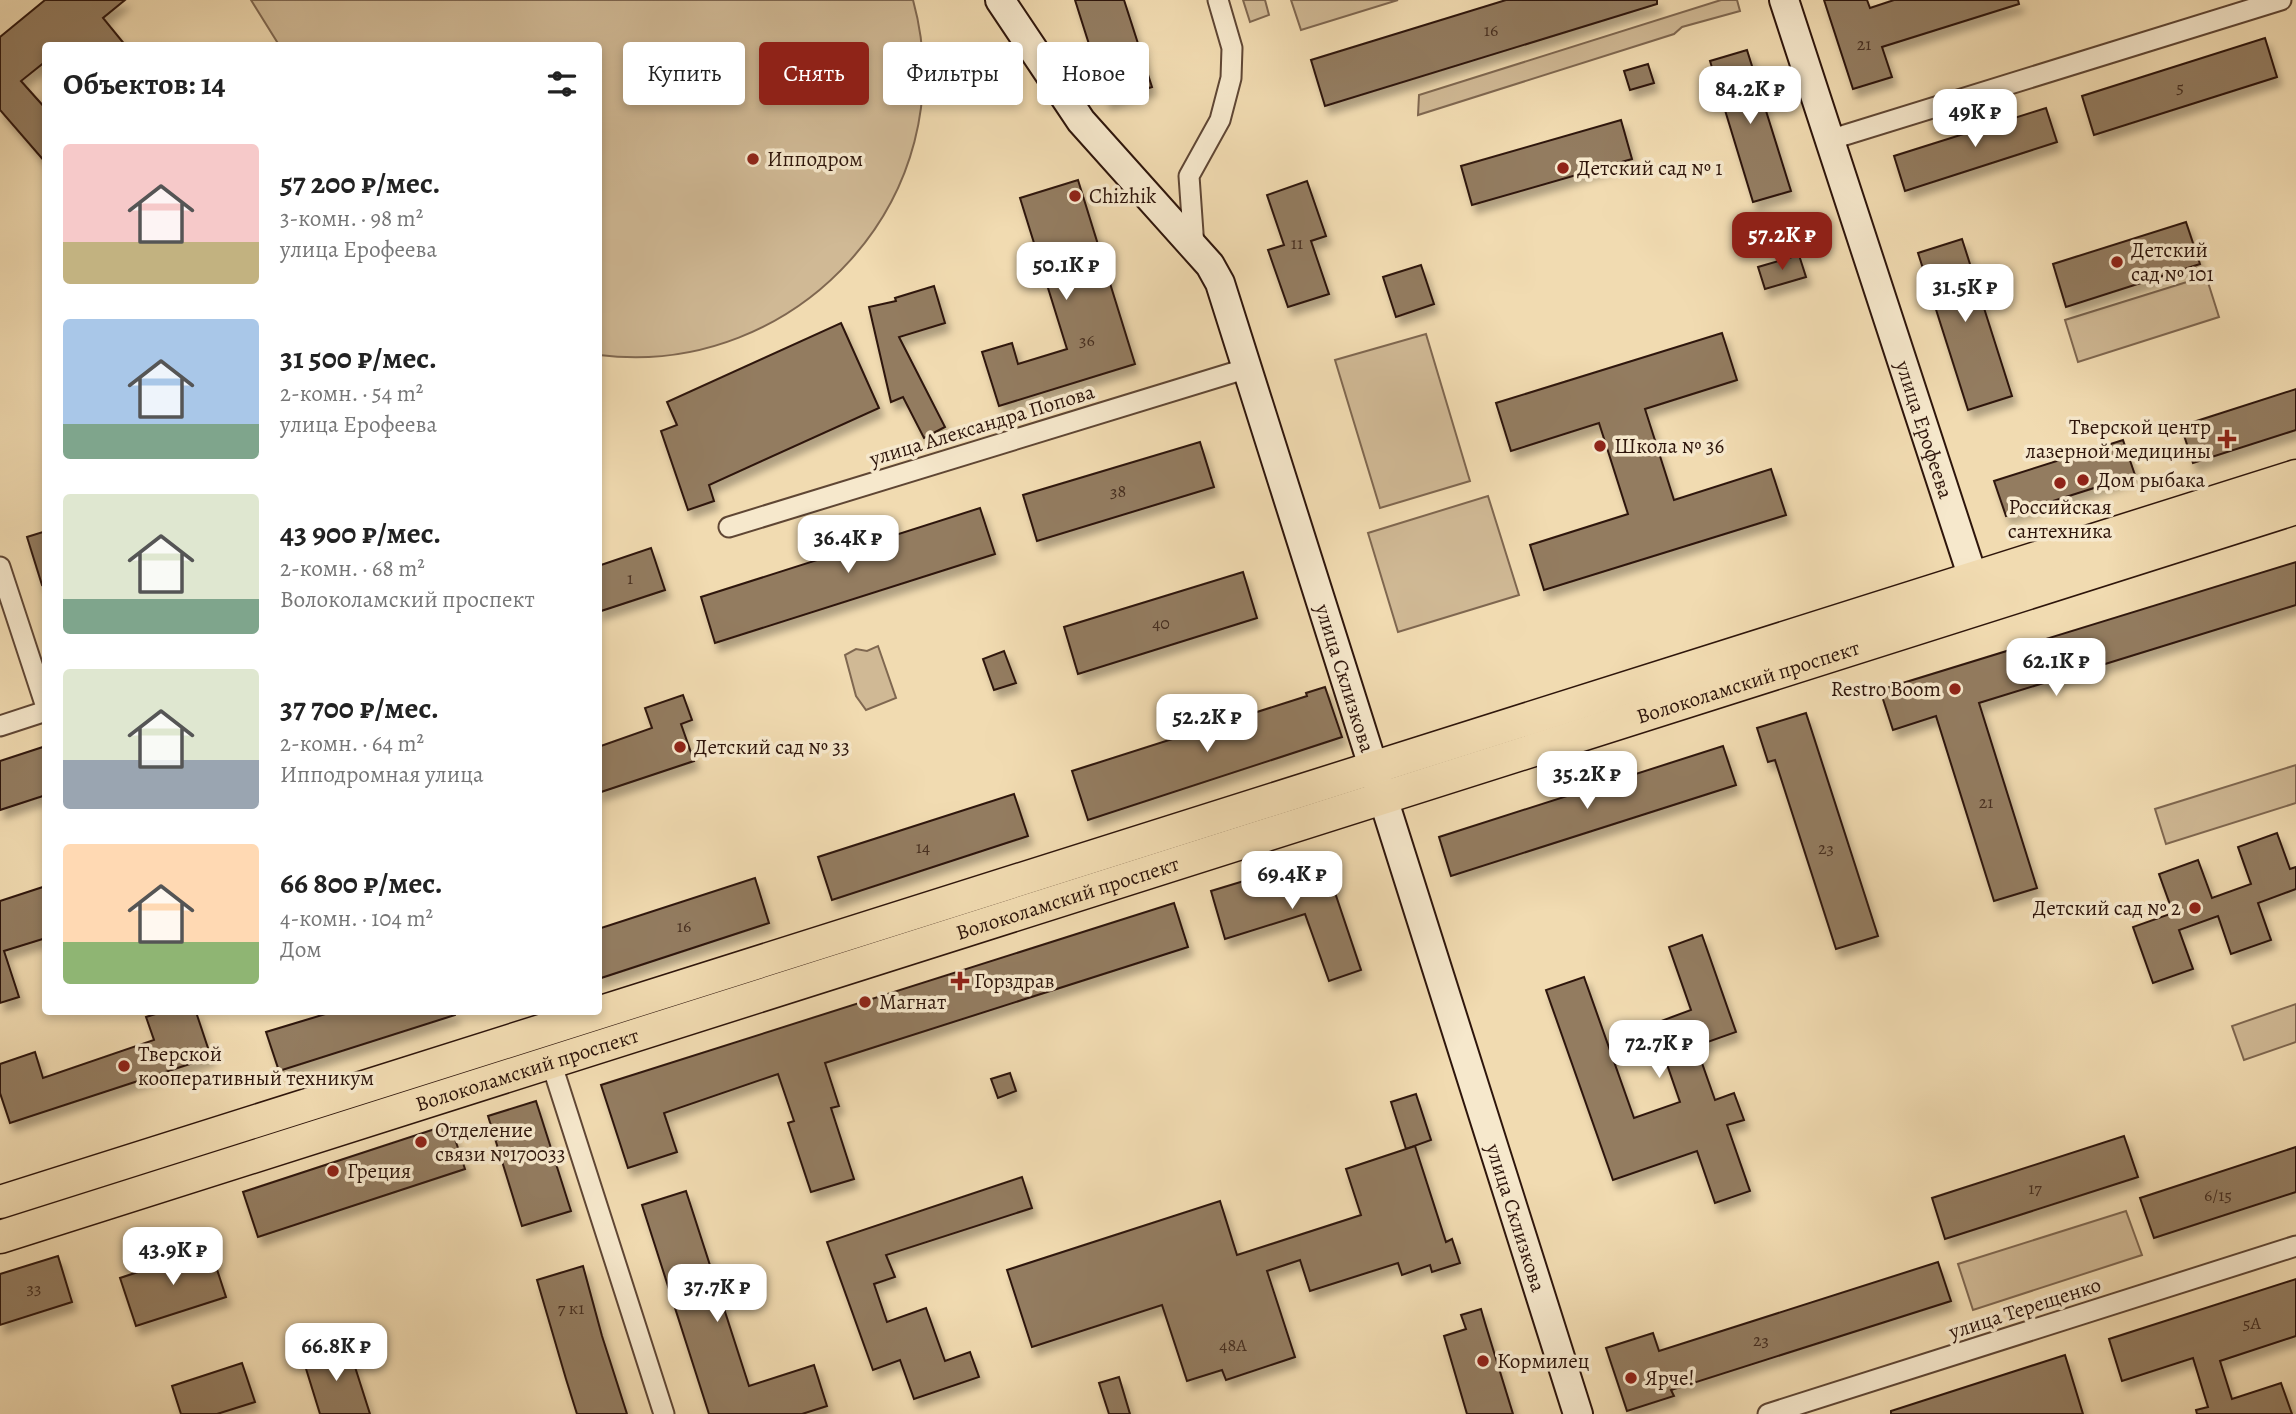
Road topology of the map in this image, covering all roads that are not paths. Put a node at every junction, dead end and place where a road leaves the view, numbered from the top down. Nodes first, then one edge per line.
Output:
1 (1000, 0) edge
2 (1218, 0) edge
3 (1784, 0) edge
4 (2281, 0) edge
5 (1829, 139) junction
6 (1194, 247) junction
7 (1248, 368) junction
8 (2296, 476) edge
9 (2296, 508) edge
10 (729, 527) dead end
11 (0, 567) edge
12 (1973, 578) junction
13 (42, 697) edge
14 (42, 710) edge
15 (0, 726) edge
16 (1373, 768) junction
17 (1382, 799) junction
18 (602, 1002) edge
19 (559, 1015) edge
20 (539, 1021) edge
21 (551, 1062) junction
22 (0, 1202) edge
23 (0, 1237) edge
24 (2296, 1246) edge
25 (664, 1414) edge
26 (1578, 1414) edge
27 (1768, 1414) edge

1 - 6 street, улица Склизкова
2 - 6 street
3 - 5 street, улица Ерофеева
4 - 5 street
5 - 12 street, улица Ерофеева
6 - 7 street, улица Склизкова
7 - 10 street, улица Александра Попова
7 - 16 street, улица Склизкова
8 - 12 main road, Волоколамский проспект
9 - 17 main road, Волоколамский проспект
11 - 13 street
12 - 16 main road, Волоколамский проспект
14 - 15 street
16 - 17 street, улица Склизкова
16 - 18 main road, Волоколамский проспект
17 - 21 main road, Волоколамский проспект
17 - 26 street, улица Склизкова
19 - 20 main road, Волоколамский проспект
20 - 22 main road, Волоколамский проспект
21 - 23 main road, Волоколамский проспект
21 - 25 street
24 - 27 street, улица Терещенко

